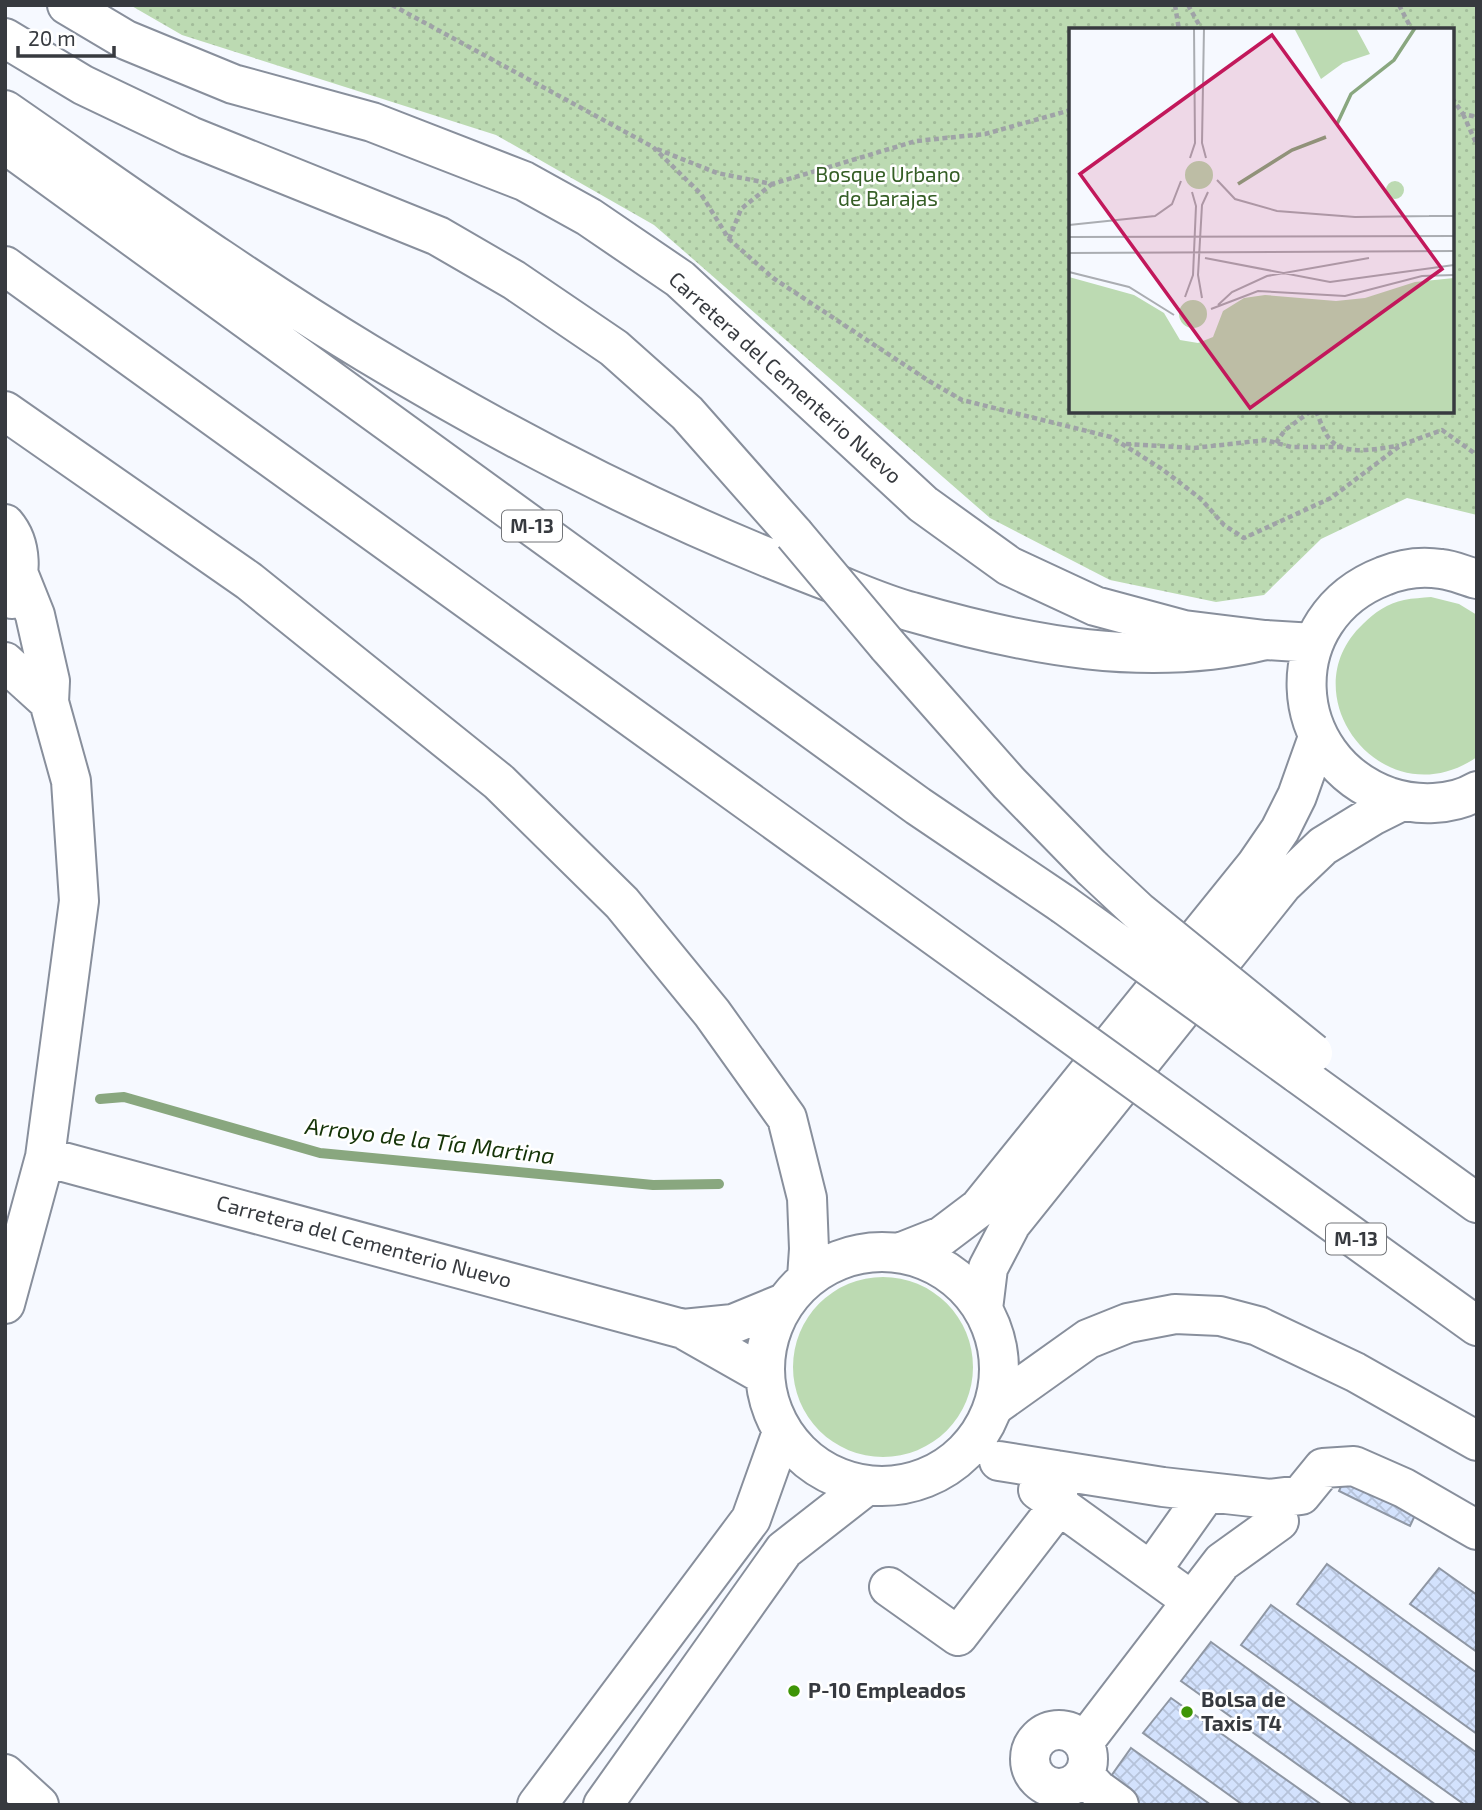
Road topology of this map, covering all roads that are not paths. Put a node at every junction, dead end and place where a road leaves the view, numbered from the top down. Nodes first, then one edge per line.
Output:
1 (66, 5) edge
2 (5, 38) edge
3 (5, 110) edge
4 (5, 144) edge
5 (5, 266) edge
6 (5, 411) edge
7 (5, 524) edge
8 (19, 575) junction
9 (1477, 579) edge
10 (5, 610) edge
11 (1265, 640) junction
12 (1314, 643) junction
13 (5, 662) edge
14 (49, 702) junction
15 (1318, 737) junction
16 (1477, 791) edge
17 (1402, 801) junction
18 (1305, 1063) junction
19 (45, 1157) junction
20 (1462, 1192) edge
21 (899, 1253) junction
22 (796, 1290) junction
23 (5, 1304) edge
24 (983, 1309) junction
25 (1477, 1326) edge
26 (683, 1329) junction
27 (764, 1375) junction
28 (994, 1406) junction
29 (782, 1432) junction
30 (1477, 1441) edge
31 (986, 1453) junction
32 (866, 1486) junction
33 (1058, 1487) junction
34 (1207, 1492) junction
35 (1279, 1521) dead end
36 (1477, 1530) edge
37 (1151, 1571) junction
38 (889, 1587) dead end
39 (1192, 1601) junction
40 (5, 1774) edge
41 (1079, 1774) edge
42 (39, 1805) edge
43 (537, 1805) edge
44 (603, 1805) edge
45 (1119, 1805) edge

1 - 11 main road, Carretera del Cementerio Nuevo
2 - 18 main road, bridge
3 - 11 main road
4 - 18 main road, M-13, bridge
5 - 25 main road, M-13, bridge
6 - 22 main road
7 - 8 main road
8 - 10 main road
8 - 14 main road
9 - 12 main road
11 - 12 main road, Carretera del Cementerio Nuevo
12 - 15 main road
13 - 14 main road
14 - 19 main road
15 - 17 main road
15 - 21 main road
16 - 17 main road
17 - 24 main road
18 - 20 main road, M-13
19 - 23 main road
19 - 26 main road, Carretera del Cementerio Nuevo
21 - 22 main road
21 - 24 main road
22 - 26 main road, Carretera del Cementerio Nuevo
22 - 27 main road
24 - 28 main road
26 - 27 main road, Carretera del Cementerio Nuevo
27 - 29 main road
28 - 30 main road
28 - 31 main road
29 - 32 main road
29 - 43 main road
31 - 32 main road
31 - 33 main road
32 - 44 main road
33 - 34 main road
33 - 37 main road
33 - 38 main road
34 - 36 main road
34 - 37 main road
35 - 39 main road
37 - 39 main road
39 - 41 main road
40 - 42 main road
41 - 41 main road
41 - 45 main road

